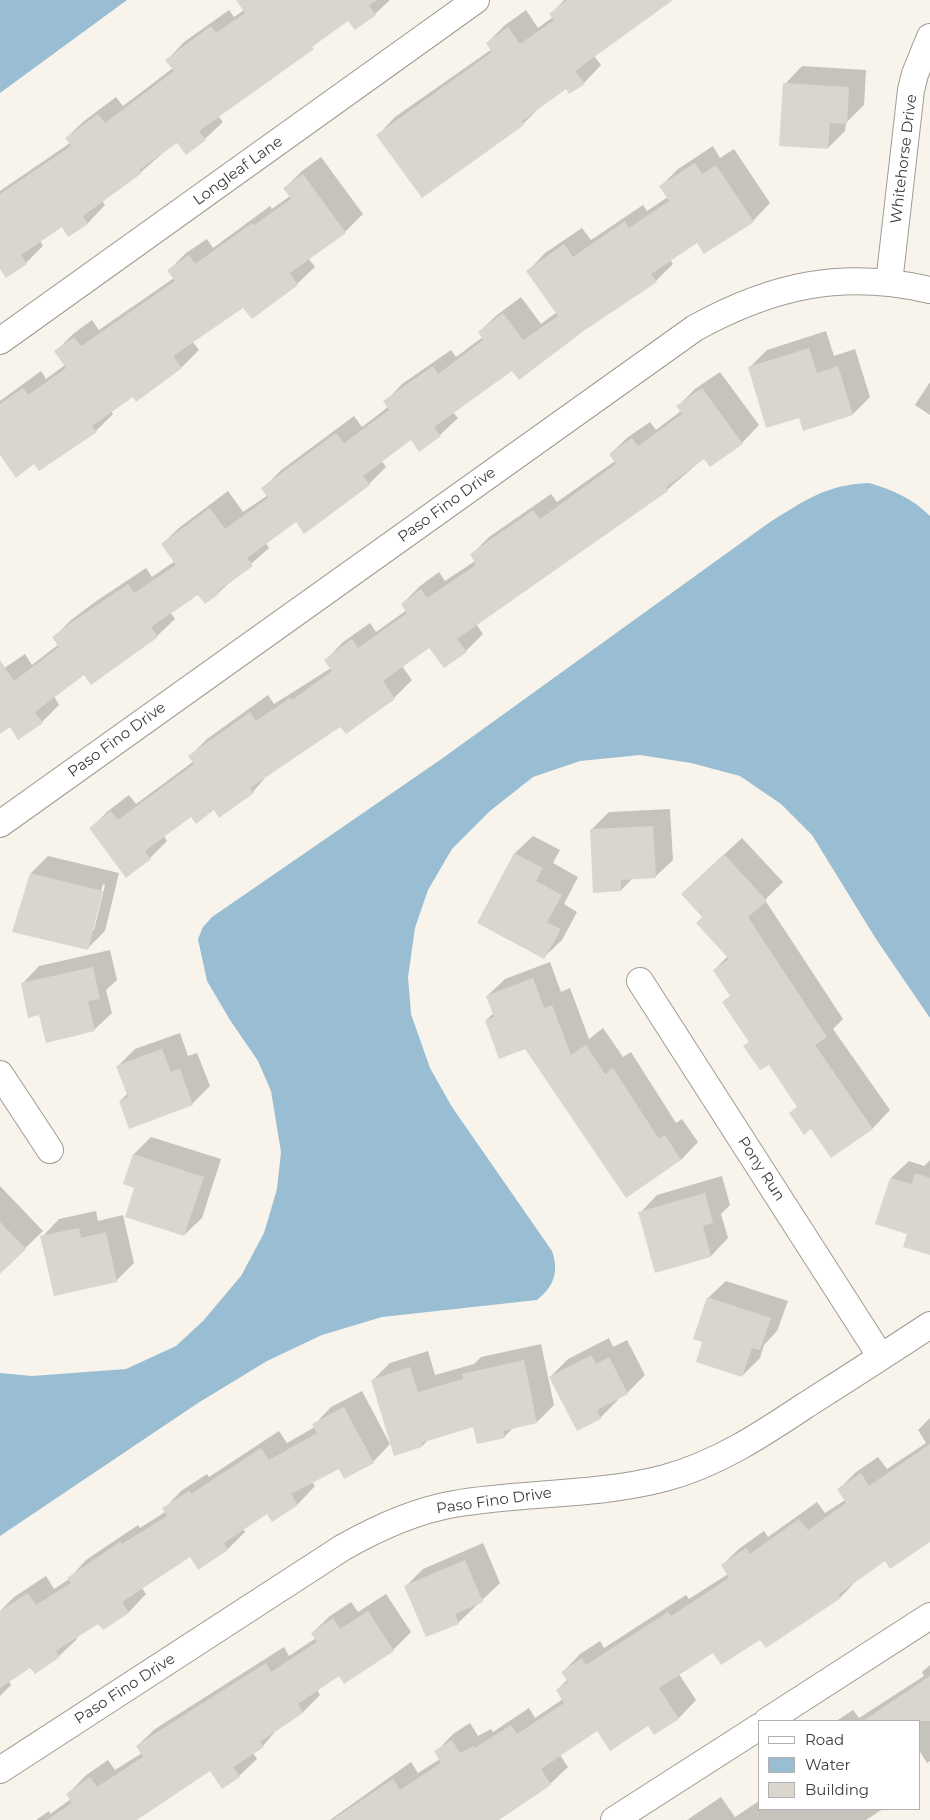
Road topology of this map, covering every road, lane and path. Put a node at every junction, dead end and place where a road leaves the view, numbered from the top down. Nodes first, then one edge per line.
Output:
1 (476, 0) edge
2 (930, 38) edge
3 (889, 283) junction
4 (930, 290) edge
5 (0, 341) edge
6 (0, 824) edge
7 (640, 981) dead end
8 (0, 1074) edge
9 (50, 1150) dead end
10 (930, 1325) edge
11 (881, 1357) junction
12 (930, 1616) edge
13 (769, 1720) edge
14 (758, 1728) edge
15 (0, 1770) edge
16 (614, 1820) edge

1 - 5 street, Longleaf Lane
2 - 3 street, Whitehorse Drive
3 - 4 street, Paso Fino Drive
3 - 6 street, Paso Fino Drive
7 - 11 street, Pony Run
8 - 9 street
10 - 11 street, Paso Fino Drive
11 - 15 street, Paso Fino Drive
12 - 13 street
14 - 16 street

